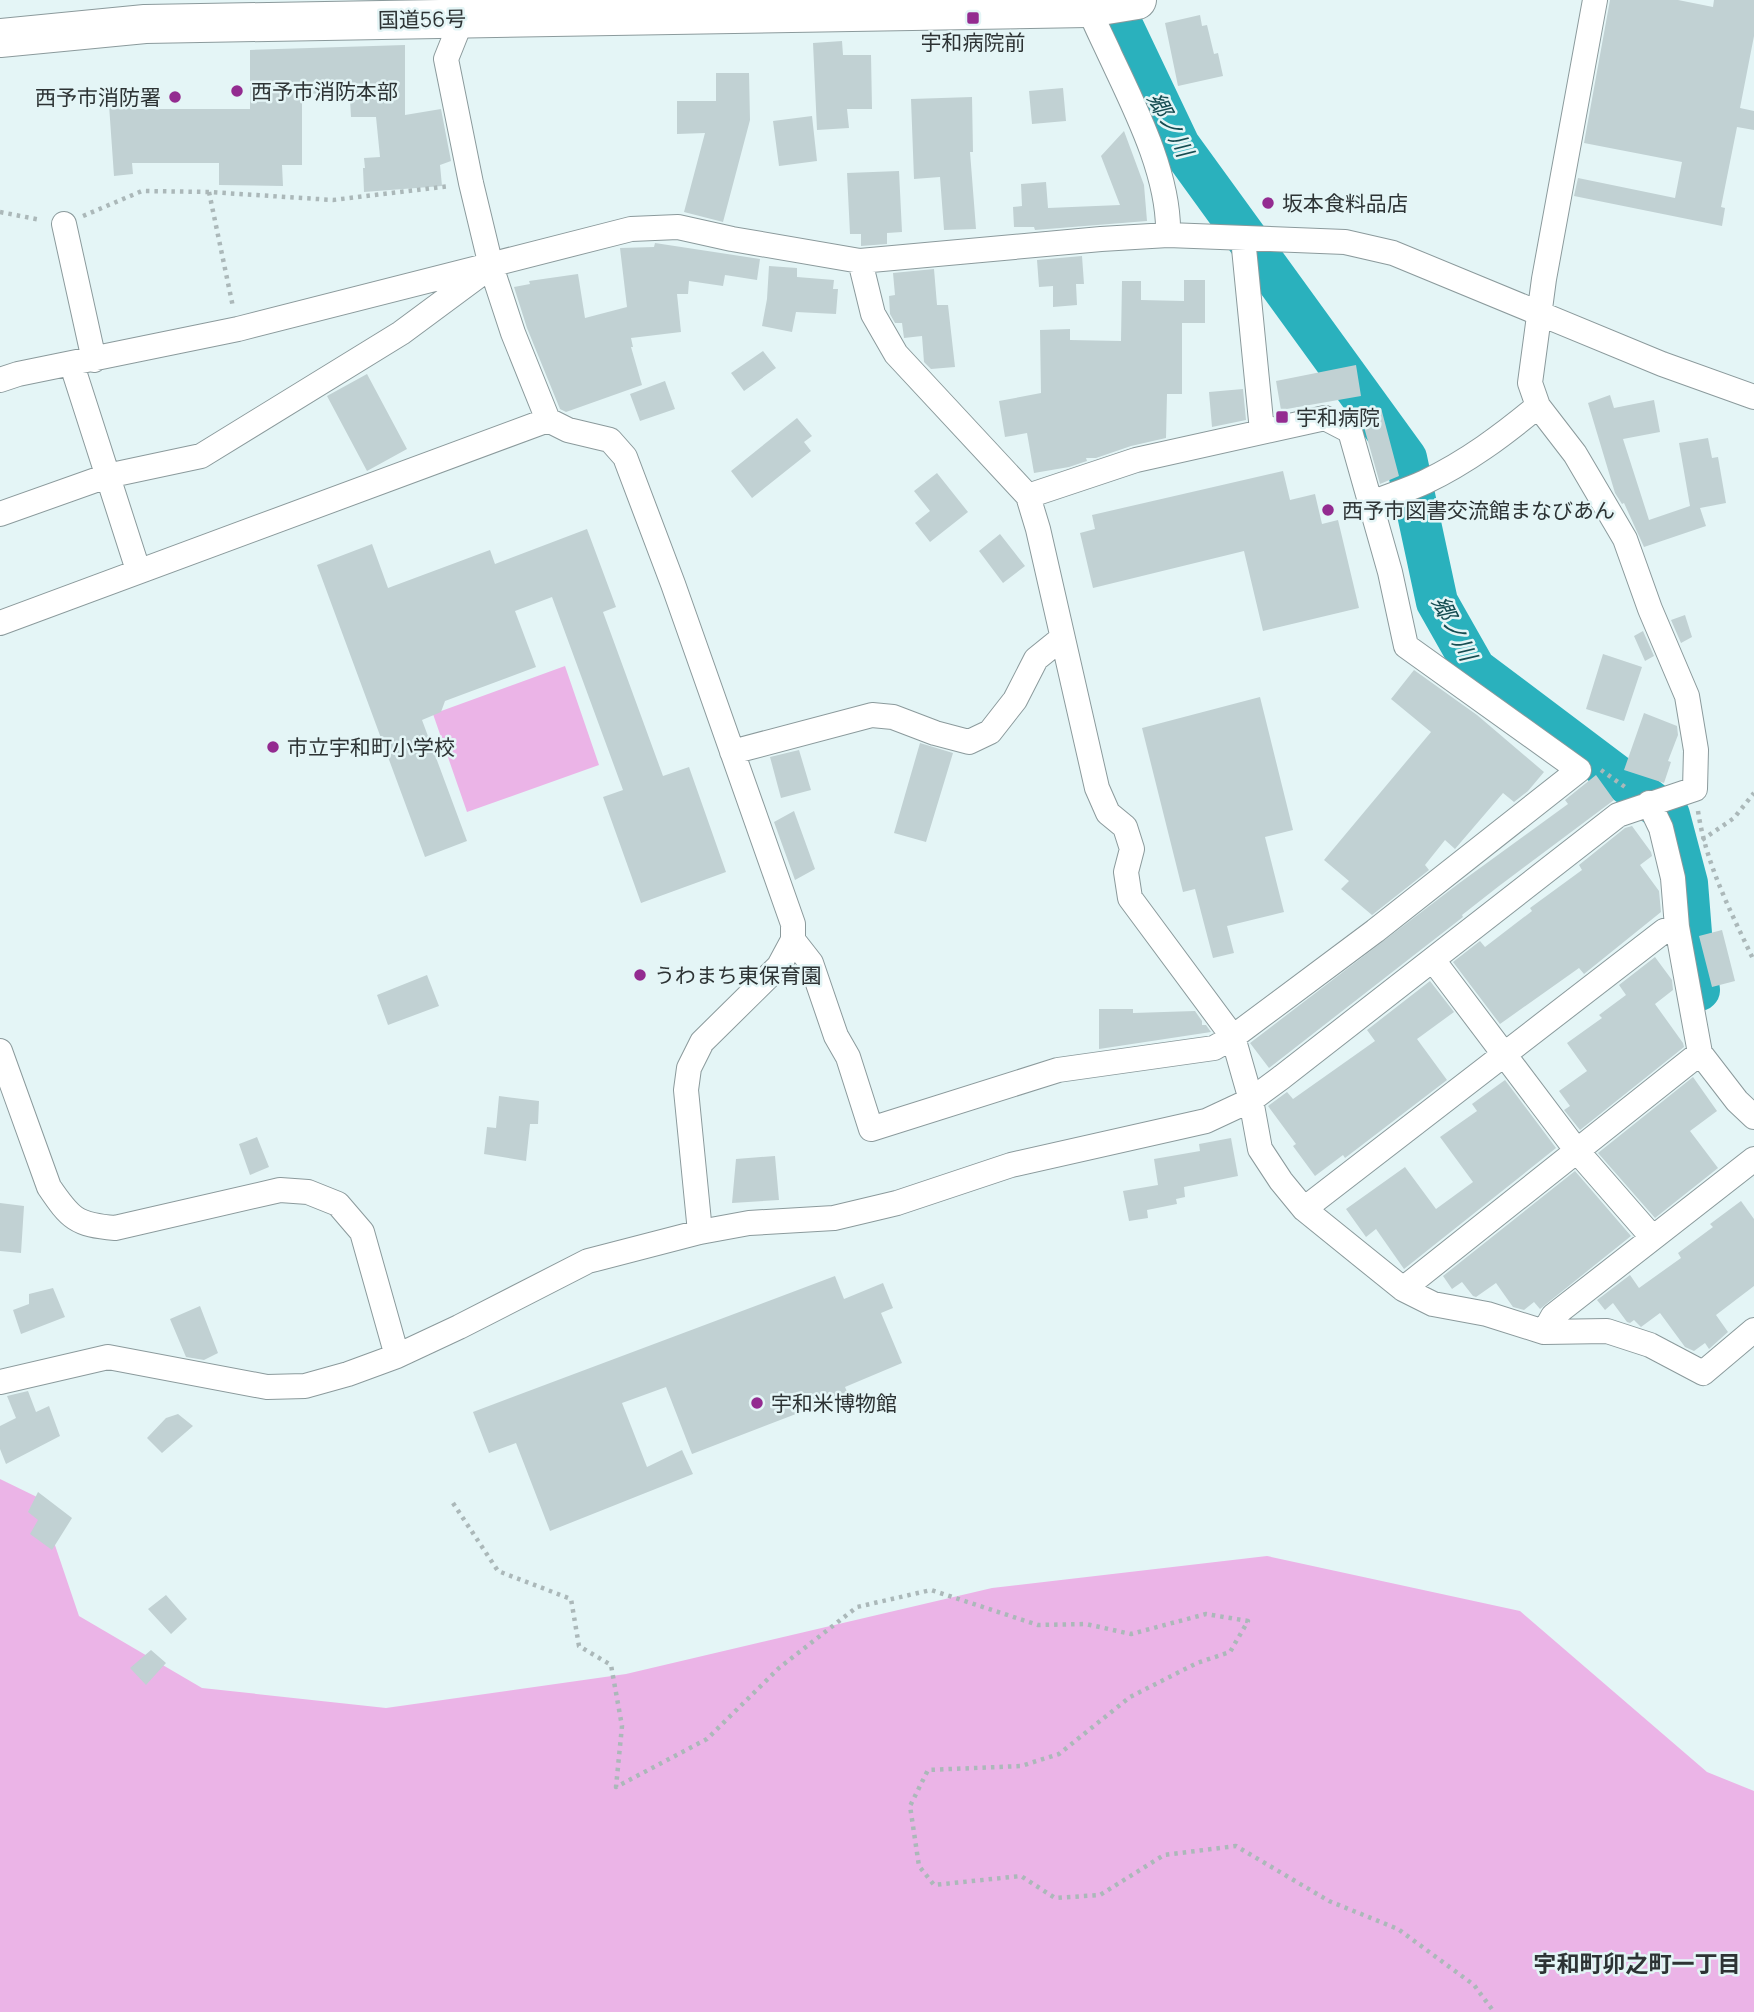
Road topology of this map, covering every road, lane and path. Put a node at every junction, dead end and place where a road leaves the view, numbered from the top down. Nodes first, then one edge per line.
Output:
1 (1137, 0) edge
2 (1595, 0) edge
3 (1087, 4) edge
4 (145, 12) edge
5 (462, 19) junction
6 (0, 38) edge
7 (471, 183) junction
8 (209, 192) junction
9 (0, 212) edge
10 (64, 223) junction
11 (1168, 235) junction
12 (1243, 238) junction
13 (860, 261) junction
14 (491, 266) junction
15 (1540, 313) junction
16 (238, 329) junction
17 (83, 362) junction
18 (0, 380) edge
19 (1754, 397) edge
20 (1538, 406) junction
21 (548, 421) junction
22 (1262, 431) junction
23 (107, 476) junction
24 (1028, 496) junction
25 (1369, 504) junction
26 (0, 514) edge
27 (138, 570) junction
28 (0, 623) edge
29 (1062, 638) junction
30 (732, 752) junction
31 (1579, 770) junction
32 (1754, 793) edge
33 (1649, 803) junction
34 (1677, 927) junction
35 (793, 940) junction
36 (1433, 960) junction
37 (1754, 961) edge
38 (1233, 1037) junction
39 (0, 1051) edge
40 (1700, 1054) junction
41 (1503, 1055) junction
42 (1251, 1100) junction
43 (1754, 1117) edge
44 (1577, 1151) junction
45 (1754, 1159) edge
46 (1304, 1209) junction
47 (701, 1232) junction
48 (1653, 1237) junction
49 (1403, 1289) junction
50 (1754, 1330) edge
51 (1544, 1332) junction
52 (397, 1356) junction
53 (0, 1382) edge
54 (453, 1503) dead end
55 (1494, 2012) edge

1 - 3 highway, 国道56号
2 - 15 street
3 - 5 highway, 国道56号
3 - 11 street
4 - 5 highway, 国道56号
4 - 6 highway, 国道56号
5 - 7 street
7 - 8 path
7 - 14 street
8 - 10 path
8 - 16 path
9 - 10 path
10 - 17 street
11 - 12 street
11 - 13 street
12 - 15 street
12 - 22 street
13 - 14 street
13 - 24 street
14 - 16 street
14 - 21 street
14 - 23 street
15 - 19 street
15 - 20 street
16 - 17 street
17 - 18 street
17 - 23 street
20 - 25 street
20 - 33 street
21 - 27 street
21 - 30 street
22 - 24 street
22 - 25 street
23 - 26 street
23 - 27 street
24 - 29 street
25 - 31 street
27 - 28 street
29 - 30 street
29 - 38 street
30 - 35 street
31 - 33 path
31 - 38 street
32 - 37 path
33 - 34 street
33 - 36 street
34 - 40 street
34 - 41 street
35 - 38 street
35 - 47 street
36 - 41 street
36 - 42 street
38 - 42 street
39 - 52 street
40 - 43 street
40 - 44 street
41 - 44 street
41 - 46 street
42 - 46 street
42 - 47 street
44 - 48 street
44 - 49 street
45 - 48 street
46 - 49 street
47 - 52 street
48 - 51 street
49 - 51 street
50 - 51 street
52 - 53 street
54 - 55 path

